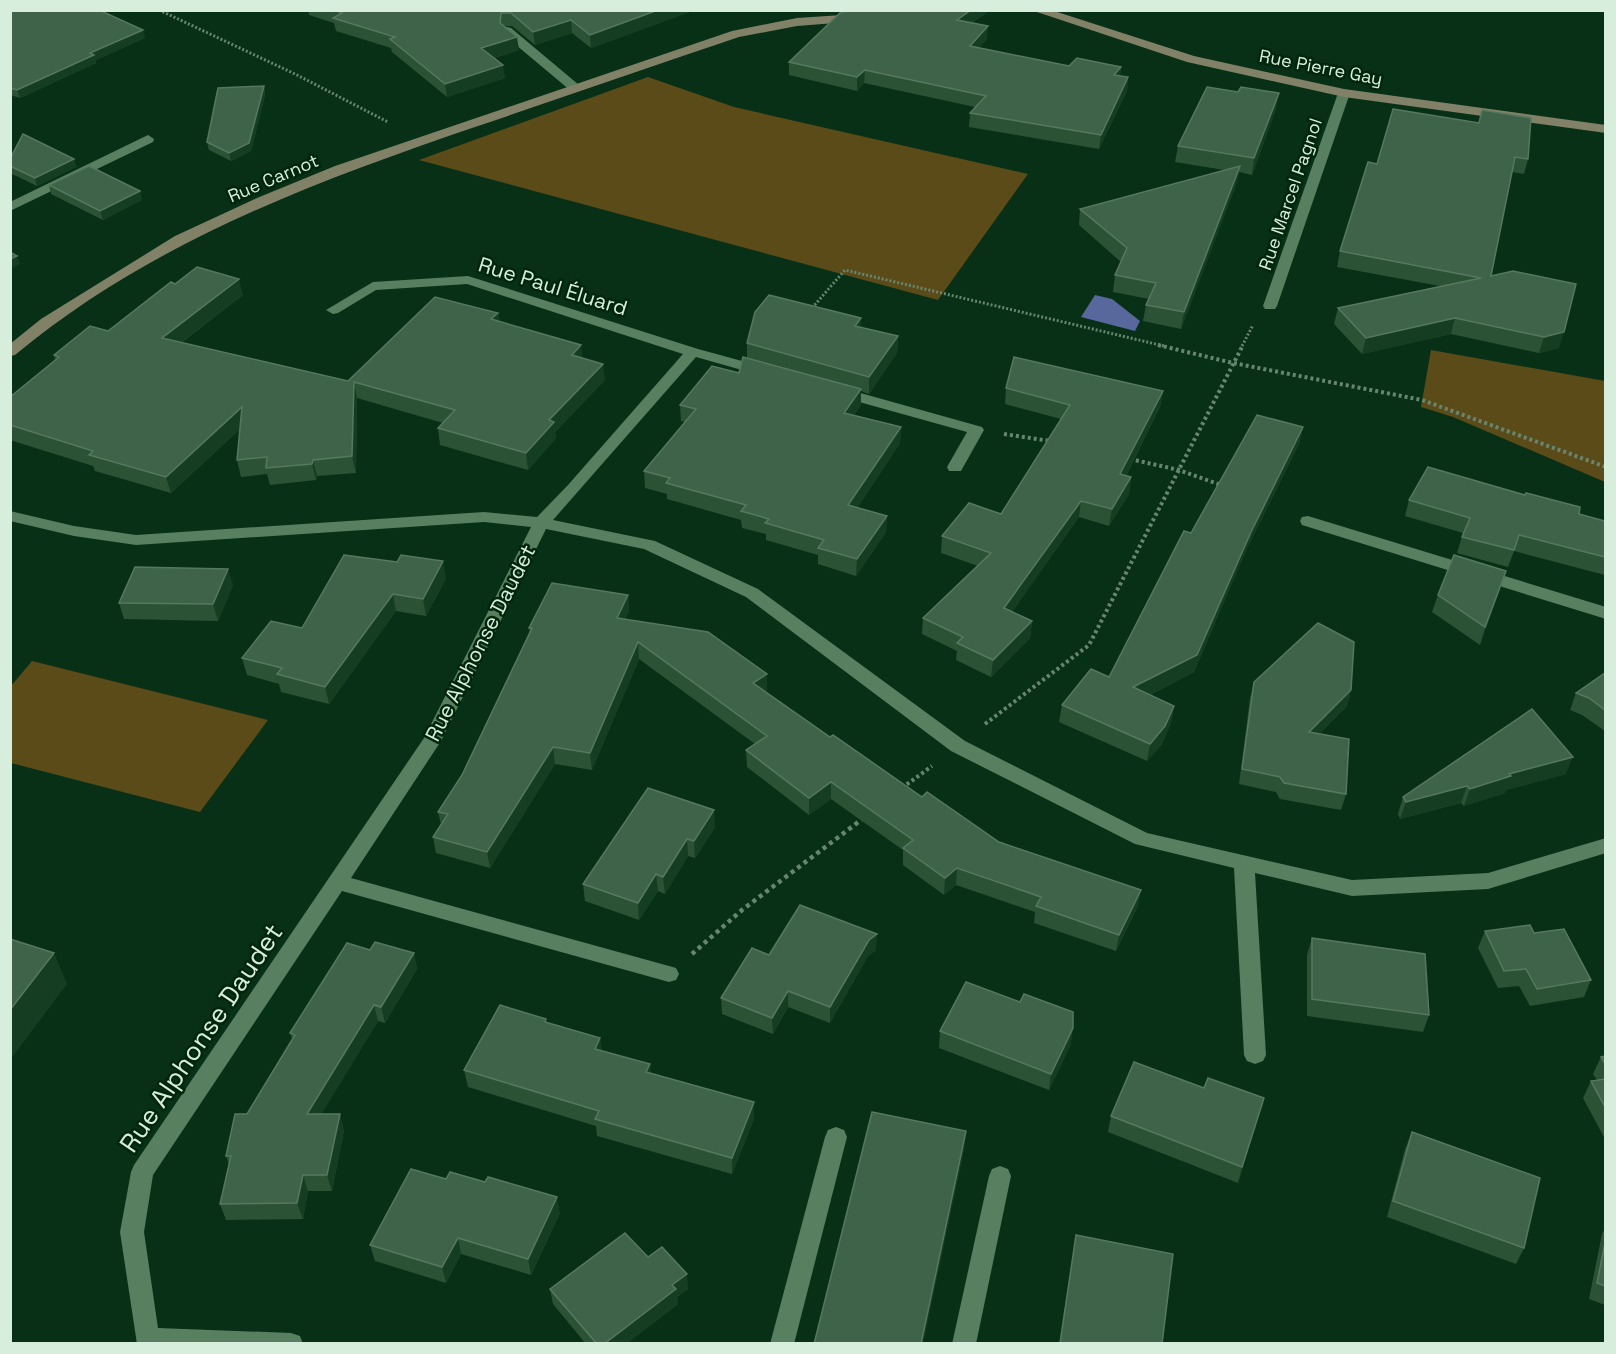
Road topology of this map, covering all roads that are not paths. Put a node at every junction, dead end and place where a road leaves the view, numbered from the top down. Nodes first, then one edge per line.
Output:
1 (1037, 10) edge
2 (865, 17) edge
3 (507, 31) edge
4 (575, 87) junction
5 (1344, 93) junction
6 (1605, 129) edge
7 (148, 139) dead end
8 (10, 207) edge
9 (1270, 306) road end
10 (333, 310) dead end
11 (10, 352) edge
12 (693, 352) junction
13 (781, 376) edge
14 (827, 389) edge
15 (955, 467) dead end
16 (10, 516) edge
17 (1308, 521) dead end
18 (541, 523) junction
19 (1605, 613) edge
20 (1605, 845) edge
21 (1244, 862) junction
22 (338, 882) junction
23 (669, 974) road end
24 (1255, 1055) dead end
25 (836, 1137) dead end
26 (1000, 1176) dead end
27 (291, 1344) edge
28 (782, 1344) edge
29 (964, 1344) edge

1 - 5 street, Rue Pierre Gay
2 - 4 street, Rue Carnot
3 - 4 street
4 - 11 street, Rue Carnot
5 - 6 street, Rue Pierre Gay
5 - 9 street, Rue Marcel Pagnol
7 - 8 street
10 - 12 street, Rue Paul Éluard
12 - 13 street, Rue Paul Éluard
12 - 18 street
14 - 15 street
16 - 18 street
17 - 19 street
18 - 21 street
18 - 22 street, Rue Alphonse Daudet
20 - 21 street
21 - 24 street
22 - 23 street
22 - 27 street, Rue Alphonse Daudet
25 - 28 street
26 - 29 street

